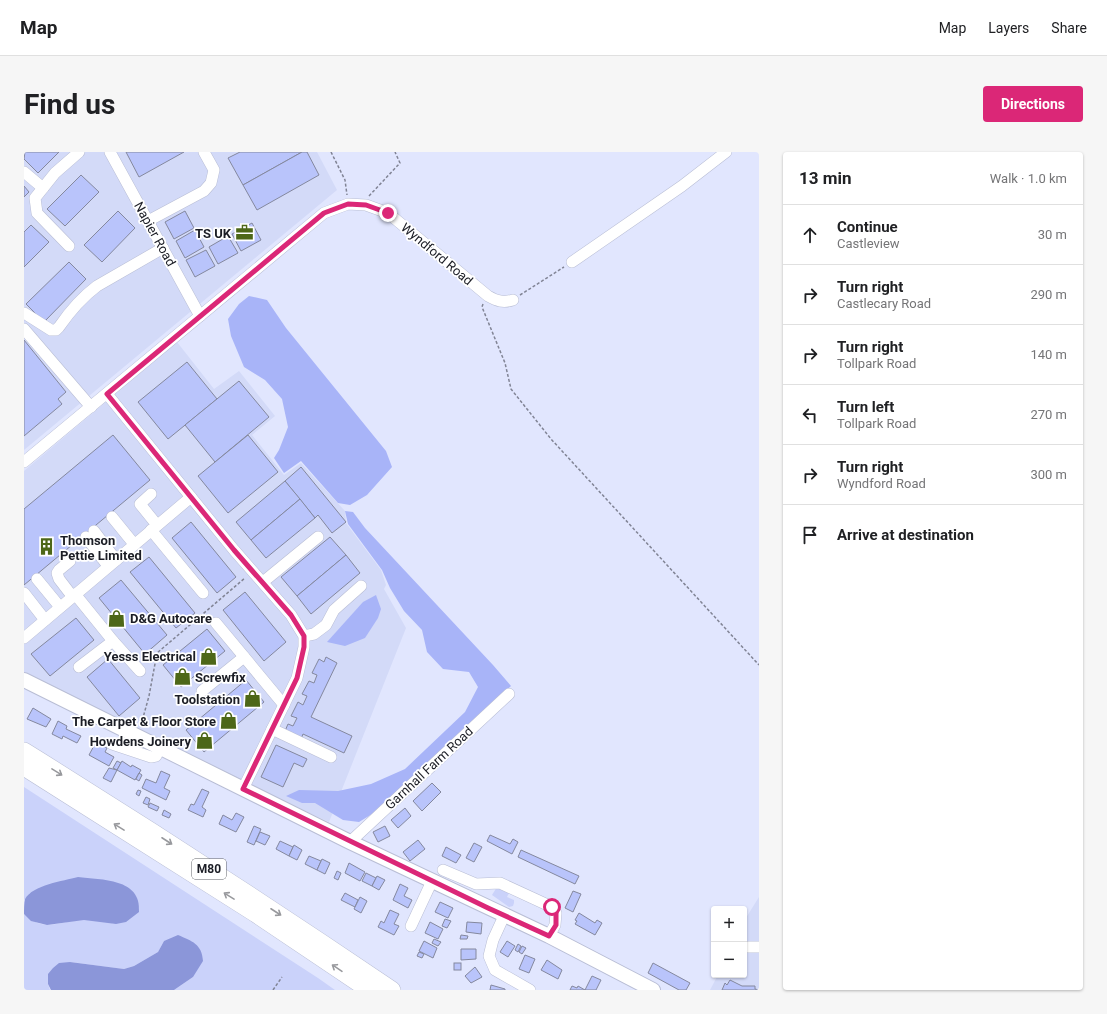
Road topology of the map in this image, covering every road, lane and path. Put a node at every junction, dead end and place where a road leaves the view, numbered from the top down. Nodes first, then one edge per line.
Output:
1 (80, 152) edge
2 (110, 152) edge
3 (204, 152) edge
4 (331, 152) edge
5 (395, 152) edge
6 (726, 152) edge
7 (24, 172) edge
8 (43, 188) junction
9 (348, 204) junction
10 (360, 204) junction
11 (148, 221) junction
12 (69, 246) dead end
13 (163, 248) junction
14 (572, 262) joint
15 (488, 296) junction
16 (514, 300) joint
17 (24, 313) edge
18 (200, 316) junction
19 (24, 329) edge
20 (107, 394) junction
21 (91, 407) junction
22 (24, 462) edge
23 (151, 494) dead end
24 (191, 497) junction
25 (112, 517) dead end
26 (154, 528) junction
27 (90, 534) dead end
28 (318, 537) dead end
29 (134, 544) junction
30 (70, 561) dead end
31 (112, 563) junction
32 (253, 572) junction
33 (37, 579) dead end
34 (263, 582) junction
35 (361, 586) dead end
36 (24, 593) edge
37 (203, 593) dead end
38 (74, 595) junction
39 (60, 607) junction
40 (45, 620) junction
41 (216, 623) dead end
42 (26, 633) edge
43 (304, 636) junction
44 (113, 641) junction
45 (244, 657) junction
46 (759, 665) edge
47 (79, 667) dead end
48 (140, 671) dead end
49 (24, 680) edge
50 (202, 691) dead end
51 (509, 694) dead end
52 (284, 705) junction
53 (272, 730) junction
54 (137, 737) junction
55 (112, 744) dead end
56 (160, 748) junction
57 (24, 751) edge
58 (331, 757) dead end
59 (24, 767) edge
60 (243, 789) junction
61 (350, 842) junction
62 (443, 870) dead end
63 (432, 881) junction
64 (504, 916) junction
65 (411, 926) dead end
66 (549, 936) junction
67 (282, 977) dead end
68 (273, 990) edge
69 (370, 990) edge
70 (392, 990) edge
71 (530, 990) edge
72 (652, 990) edge

1 - 8 street
2 - 11 street, Napier Road
3 - 11 street
4 - 9 path
5 - 10 path
6 - 14 street
7 - 8 street
8 - 12 street
9 - 10 street, Wyndford Road
9 - 18 street, Wyndford Road
10 - 15 street, Wyndford Road
11 - 13 street, Napier Road
13 - 17 street
13 - 18 street, Napier Road
14 - 16 path
15 - 16 street, Wyndford Road
15 - 46 path
18 - 20 street, Wyndford Road
19 - 21 street
20 - 21 street, Wyndford Road
20 - 24 street
21 - 22 street, Wyndford Road
23 - 26 street
24 - 26 street
24 - 32 street
25 - 29 street
26 - 29 street
26 - 37 street
27 - 31 street
28 - 34 street
29 - 31 street
30 - 38 street
31 - 38 street
32 - 34 street
32 - 54 path
33 - 39 street
34 - 43 street
35 - 43 street
36 - 40 street
38 - 39 street
38 - 44 street
39 - 40 street
40 - 42 street
41 - 45 street
43 - 52 street
44 - 47 street
44 - 48 street
45 - 50 street
45 - 52 street
49 - 54 main road
51 - 61 street, Garnhall Farm Road
52 - 53 street
53 - 58 street
53 - 60 street
54 - 56 main road
55 - 56 street
56 - 60 main road
57 -> 70 highway, M80
69 -> 59 highway, M80
60 - 61 main road
61 - 63 main road
62 - 66 street
63 - 64 main road
63 - 65 street
64 - 66 main road
64 - 71 street
66 - 72 main road
67 - 68 path

